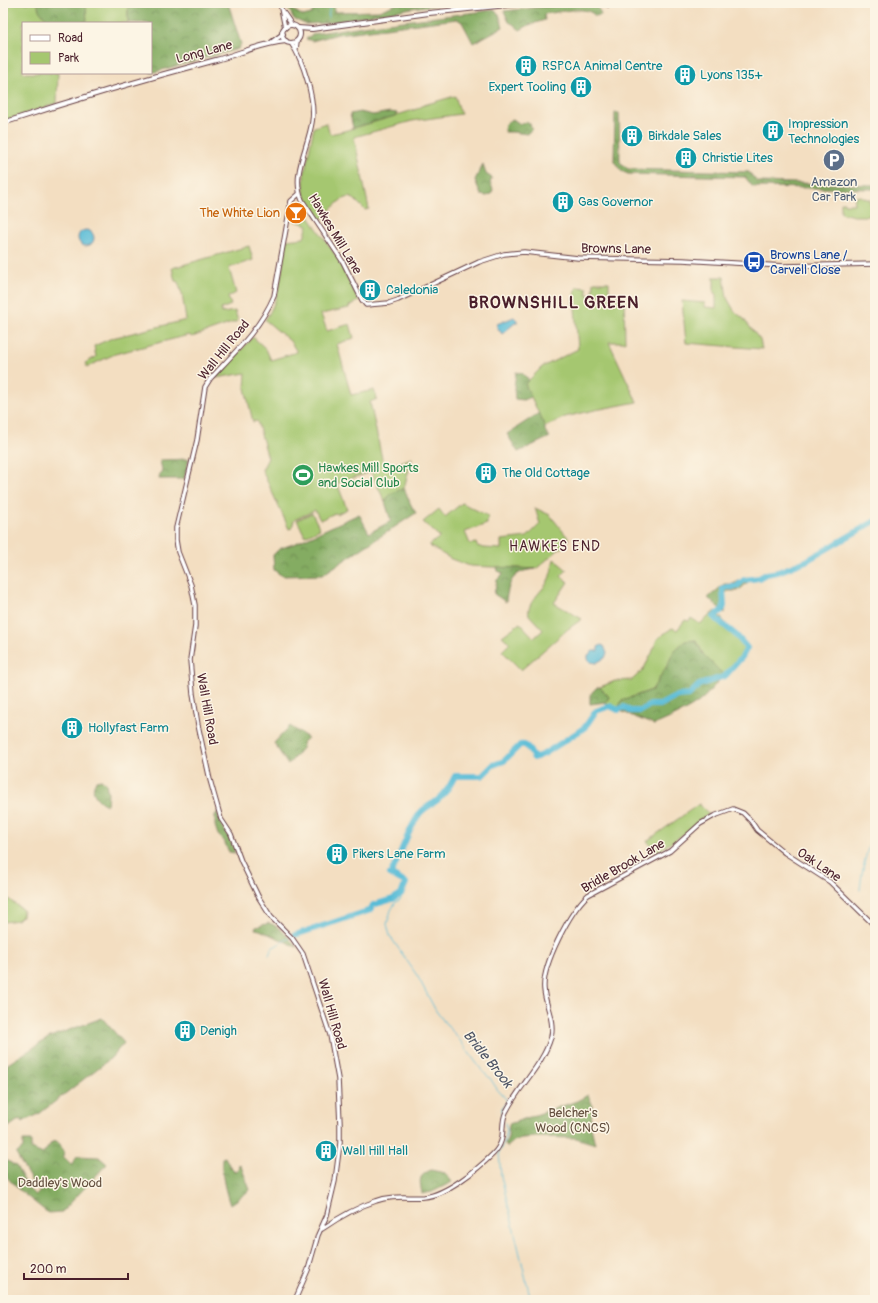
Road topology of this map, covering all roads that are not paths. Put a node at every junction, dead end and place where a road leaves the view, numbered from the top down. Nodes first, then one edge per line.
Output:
1 (526, 3) edge
2 (603, 3) edge
3 (616, 3) edge
4 (280, 5) edge
5 (292, 25) junction
6 (285, 28) junction
7 (298, 28) junction
8 (312, 29) junction
9 (283, 34) junction
10 (298, 39) junction
11 (286, 41) junction
12 (271, 42) junction
13 (291, 43) junction
14 (296, 50) junction
15 (3, 123) edge
16 (299, 194) junction
17 (875, 264) edge
18 (368, 305) joint
19 (751, 821) joint
20 (875, 926) edge
21 (327, 1215) junction
22 (336, 1220) junction
23 (321, 1229) junction
24 (295, 1300) edge

1 - 8 main road
2 - 3 main road
4 - 5 street
4 - 6 street
5 - 6 main road
5 - 7 main road
6 - 9 main road
7 - 8 main road
7 - 10 main road
8 - 10 main road
9 - 11 main road
9 - 12 main road, Long Lane
10 - 13 main road
10 - 14 street, Wall Hill Road
11 - 12 main road, Long Lane
11 - 13 main road
12 - 15 main road, Long Lane
13 - 14 street, Wall Hill Road
14 - 16 street, Wall Hill Road
16 - 18 street, Hawkes Mill Lane
16 - 21 street, Wall Hill Road
17 - 18 street, Browns Lane
19 - 20 street, Oak Lane
19 - 22 street, Bridle Brook Lane
21 - 22 street
21 - 23 street, Wall Hill Road
22 - 23 street, Bridle Brook Lane
23 - 24 street, Wall Hill Road

